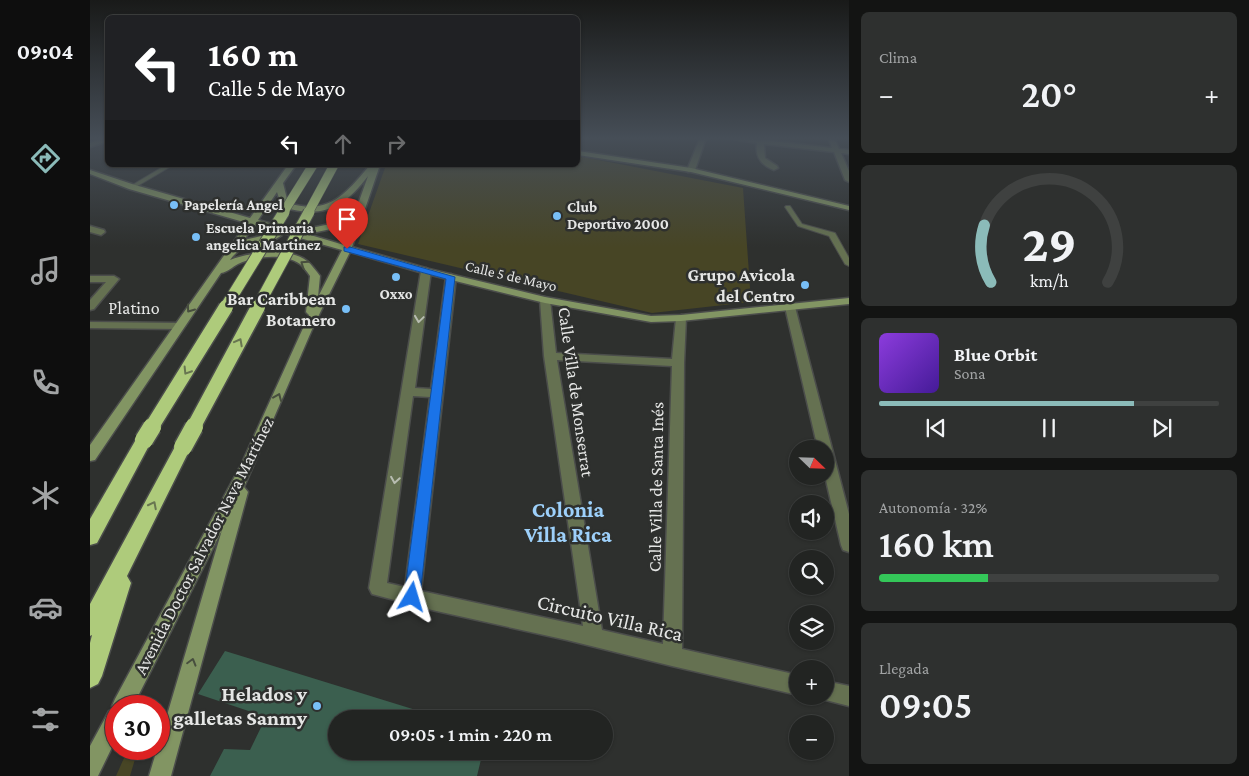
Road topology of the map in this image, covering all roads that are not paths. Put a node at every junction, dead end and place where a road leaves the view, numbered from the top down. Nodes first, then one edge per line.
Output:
1 (95, 174) edge
2 (154, 174) edge
3 (286, 174) edge
4 (307, 174) edge
5 (329, 174) edge
6 (367, 174) edge
7 (372, 174) edge
8 (709, 174) edge
9 (280, 184) junction
10 (132, 187) junction
11 (788, 207) dead end
12 (362, 208) junction
13 (849, 208) edge
14 (254, 220) junction
15 (90, 229) edge
16 (101, 232) dead end
17 (295, 233) junction
18 (347, 249) junction
19 (231, 252) junction
20 (849, 264) edge
21 (426, 271) junction
22 (451, 277) junction
23 (90, 279) edge
24 (207, 286) junction
25 (545, 300) junction
26 (849, 301) edge
27 (90, 307) edge
28 (790, 307) junction
29 (681, 318) junction
30 (90, 325) edge
31 (309, 325) junction
32 (179, 326) junction
33 (550, 356) junction
34 (678, 362) junction
35 (409, 392) junction
36 (437, 393) junction
37 (90, 456) edge
38 (248, 466) junction
39 (93, 531) edge
40 (136, 540) junction
41 (849, 545) edge
42 (412, 597) junction
43 (90, 626) edge
44 (594, 637) junction
45 (672, 657) junction
46 (90, 676) edge
47 (789, 683) edge
48 (834, 693) edge
49 (128, 695) edge
50 (849, 696) edge
51 (105, 739) edge
52 (90, 768) edge
53 (160, 776) edge

1 - 10 main road, Calle 5 de Mayo
2 - 10 lane
3 - 9 main road
4 -> 39 highway, bridge
40 -> 5 highway, bridge
6 - 9 main road
7 - 12 main road, Avenida Doctor Salvador Nava Martínez
8 - 13 main road
9 - 14 main road
10 - 14 main road, Calle 5 de Mayo
11 - 20 lane
12 - 17 main road
12 - 18 main road, Avenida Doctor Salvador Nava Martínez
14 - 17 main road, Calle 5 de Mayo
14 - 19 main road
15 - 16 street
17 - 18 main road, Calle 5 de Mayo
17 - 19 main road
18 - 21 main road, Calle 5 de Mayo
18 - 31 main road, Avenida Doctor Salvador Nava Martínez
19 - 24 main road
21 - 22 main road, Calle 5 de Mayo
21 -> 35 street, Circuito Villa Rica
22 - 25 main road, Calle 5 de Mayo
22 - 36 street
23 - 27 street
31 -> 24 main road
24 -> 32 main road
25 - 29 main road, Calle 5 de Mayo
25 - 33 street, Calle Villa de Monserrat
26 - 28 main road, Calle 5 de Mayo
28 - 29 main road, Calle 5 de Mayo
28 - 41 street
29 - 34 street, Calle Villa de Santa Inés
30 - 32 street, Platino
38 -> 31 main road, Avenida Doctor Salvador Nava Martínez
32 - 37 main road
33 - 34 street
33 - 44 street, Calle Villa de Monserrat
34 - 45 street, Calle Villa de Santa Inés
35 - 36 street
35 -> 42 street, Circuito Villa Rica
36 - 42 street
38 - 49 main road, Avenida Doctor Salvador Nava Martínez
53 -> 38 main road
40 - 43 highway
40 - 46 highway
42 - 44 street, Circuito Villa Rica
44 - 45 street, Circuito Villa Rica
45 - 47 street, Circuito Villa Rica
48 - 50 street
51 - 52 main road

